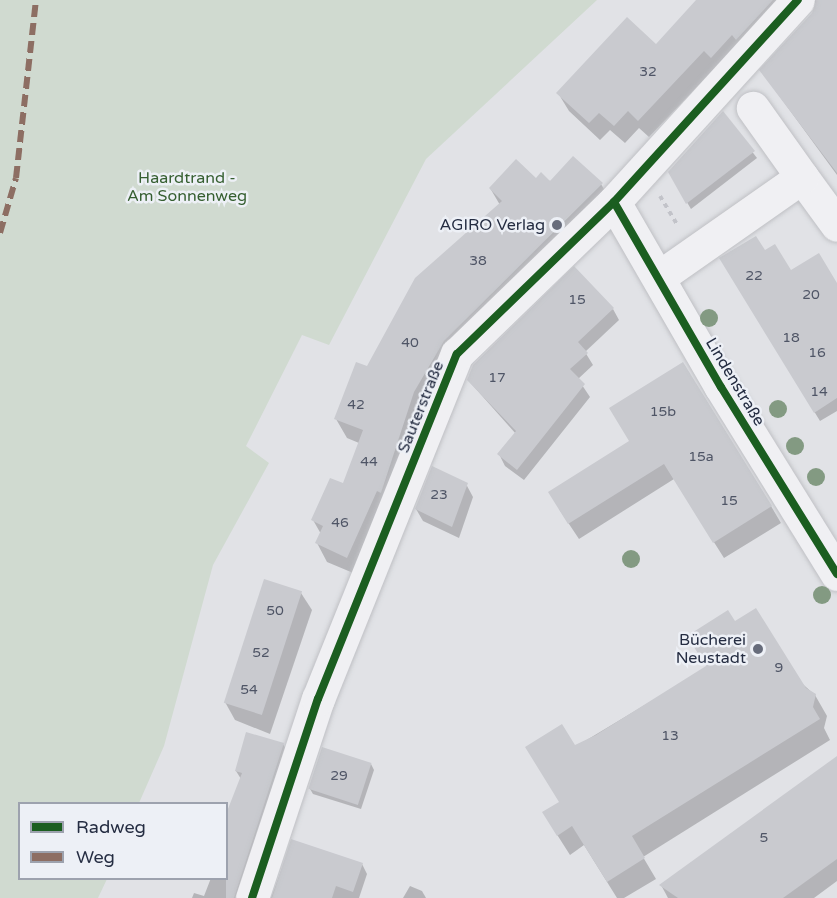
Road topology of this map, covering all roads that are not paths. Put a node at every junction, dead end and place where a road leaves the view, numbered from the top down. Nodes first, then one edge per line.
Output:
1 (798, 0) edge
2 (753, 108) dead end
3 (802, 177) junction
4 (614, 202) junction
5 (837, 225) edge
6 (659, 277) junction
7 (834, 560) edge
8 (252, 898) edge

1 - 4 street, Sauterstraße
2 - 3 street
3 - 5 street
3 - 6 street
4 - 6 street, Lindenstraße
4 - 8 street, Sauterstraße
6 - 7 street, Lindenstraße

